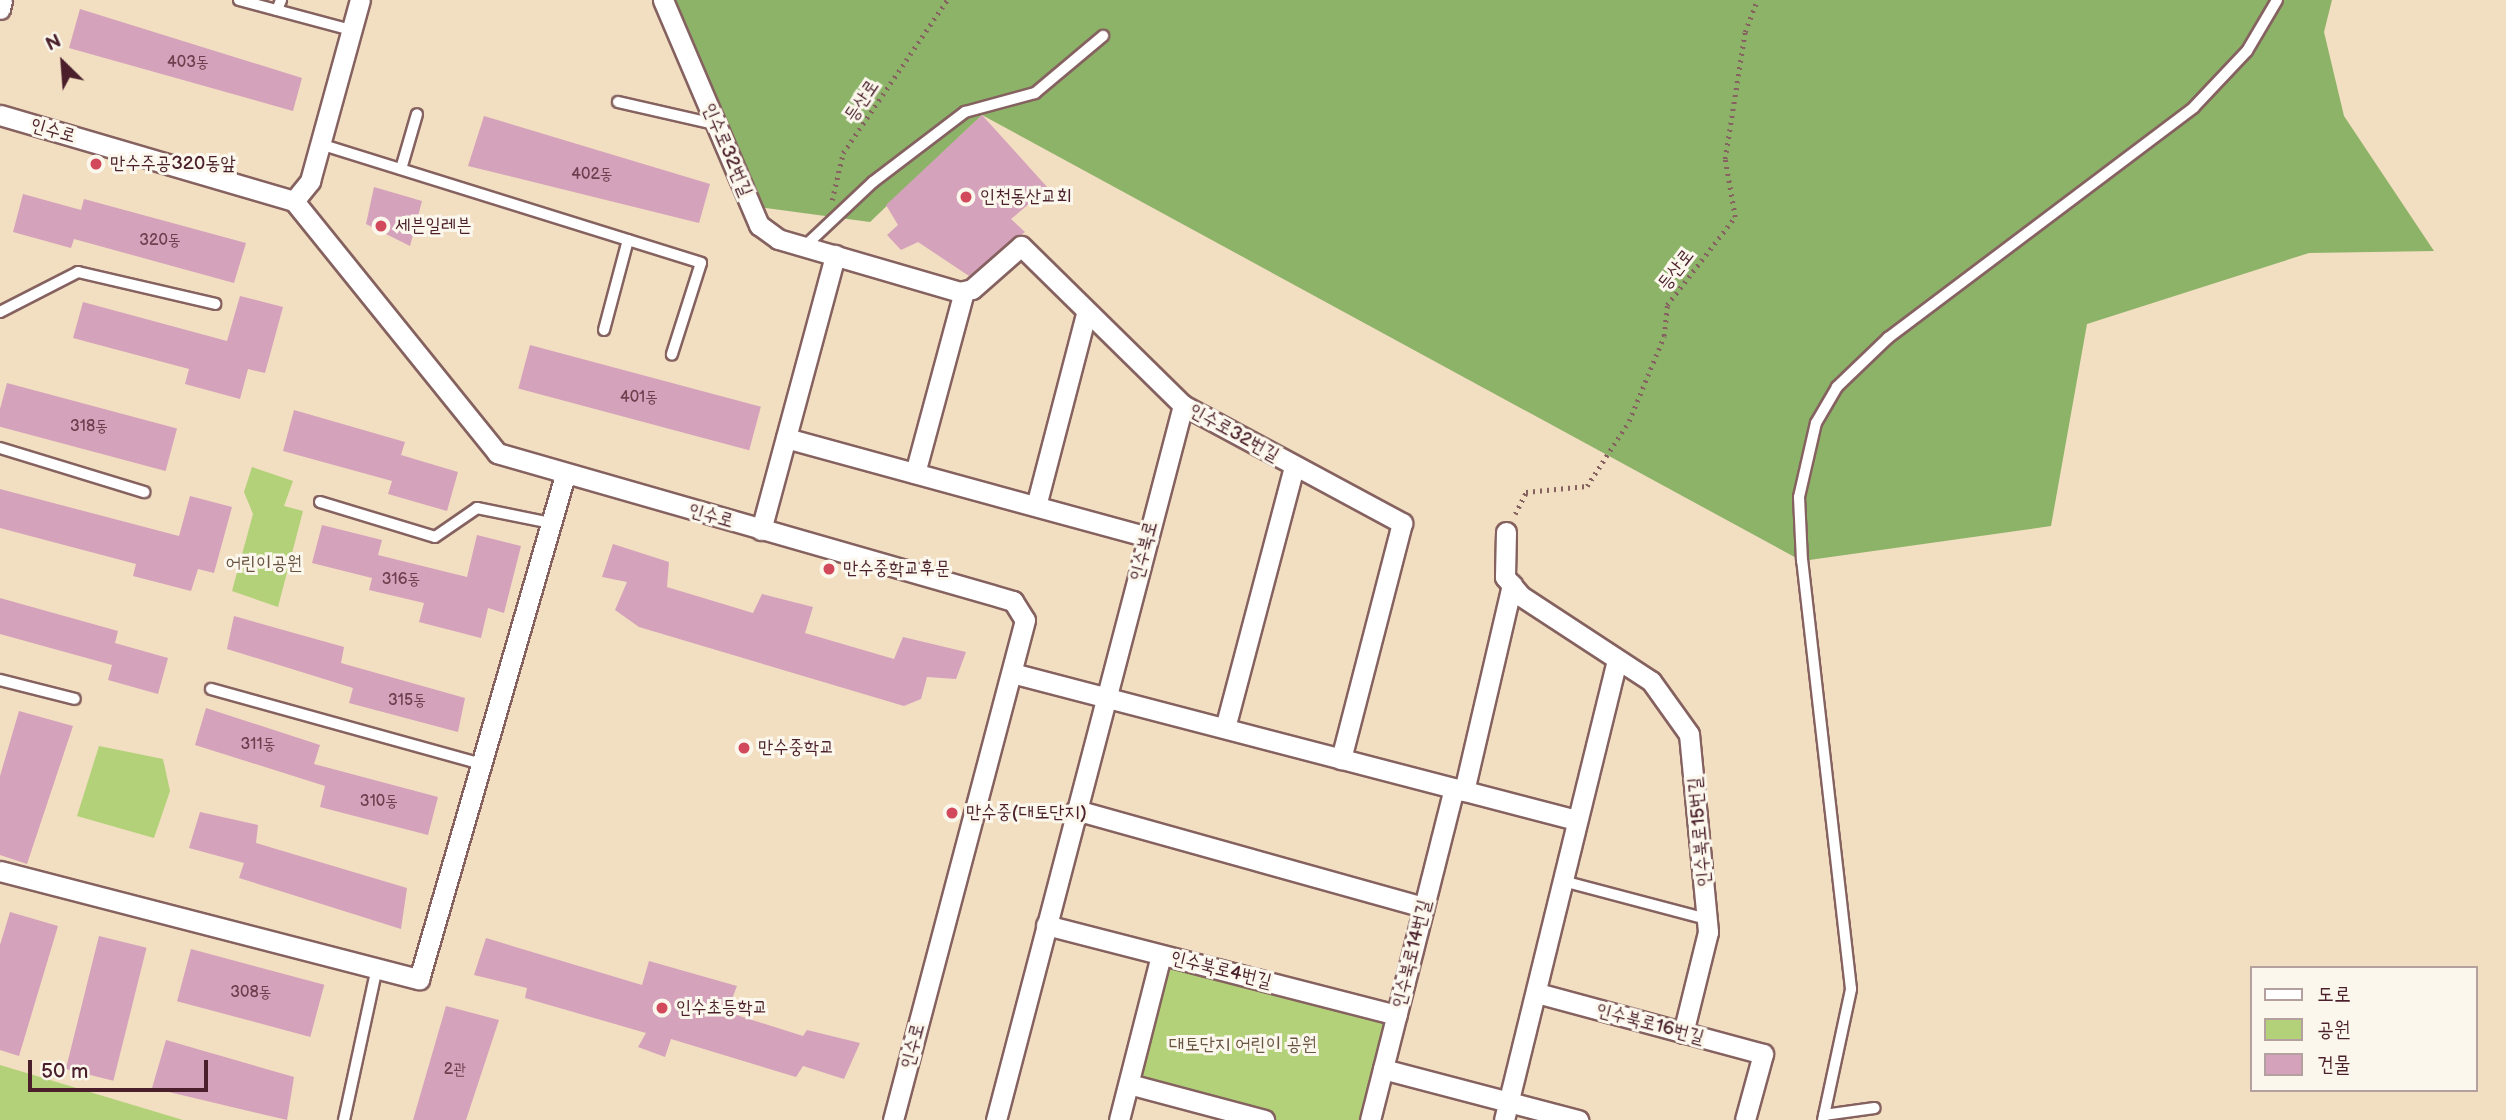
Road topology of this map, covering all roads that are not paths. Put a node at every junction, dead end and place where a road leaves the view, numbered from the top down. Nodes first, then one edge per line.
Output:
1 (2, 0) edge
2 (239, 0) edge
3 (360, 0) edge
4 (663, 0) edge
5 (2277, 0) edge
6 (279, 5) edge
7 (0, 9) edge
8 (351, 30) junction
9 (1103, 36) dead end
10 (618, 102) dead end
11 (417, 114) dead end
12 (0, 116) edge
13 (716, 125) junction
14 (320, 144) junction
15 (401, 169) junction
16 (294, 201) junction
17 (628, 240) junction
18 (805, 246) junction
19 (835, 255) junction
20 (964, 291) junction
21 (215, 304) dead end
22 (0, 312) edge
23 (1086, 314) junction
24 (604, 330) dead end
25 (672, 354) dead end
26 (1183, 405) junction
27 (786, 438) junction
28 (0, 448) edge
29 (1294, 467) junction
30 (915, 473) junction
31 (565, 475) junction
32 (144, 492) dead end
33 (320, 502) dead end
34 (1036, 506) junction
35 (551, 523) junction
36 (761, 530) junction
37 (1506, 532) road end
38 (1148, 537) junction
39 (1512, 585) junction
40 (1617, 661) junction
41 (1012, 673) junction
42 (0, 680) edge
43 (211, 690) dead end
44 (1105, 697) junction
45 (75, 699) dead end
46 (1225, 728) junction
47 (1341, 759) junction
48 (481, 764) junction
49 (1459, 790) junction
50 (1076, 810) junction
51 (1576, 820) junction
52 (0, 871) edge
53 (1563, 881) junction
54 (1424, 907) junction
55 (1707, 919) junction
56 (1046, 925) junction
57 (1161, 955) junction
58 (377, 968) junction
59 (1537, 993) junction
60 (1397, 1015) junction
61 (1683, 1032) junction
62 (1383, 1069) junction
63 (1129, 1084) junction
64 (1875, 1108) dead end
65 (1506, 1111) edge
66 (1244, 1117) edge
67 (1824, 1118) edge
68 (344, 1120) edge
69 (893, 1120) edge
70 (996, 1120) edge
71 (1119, 1120) edge
72 (1264, 1120) edge
73 (1370, 1120) edge
74 (1578, 1120) edge
75 (1745, 1120) edge

1 - 7 street
2 - 6 lane
3 - 8 street
4 - 13 street, 인수로32번길
5 - 67 lane
6 - 8 lane
8 - 14 street
9 - 18 lane
10 - 13 lane
11 - 15 lane
12 - 16 street, 인수로
13 - 18 street, 인수로32번길
14 - 15 lane
14 - 16 street
15 - 17 lane
16 - 31 street, 인수로
17 - 24 lane
17 - 25 lane
18 - 19 street, 인수로32번길
19 - 20 street, 인수로32번길
19 - 27 street
20 - 23 street, 인수로32번길
20 - 30 street
21 - 22 lane
23 - 26 street, 인수로32번길
23 - 34 street
26 - 29 street, 인수로32번길
26 - 38 street, 인수북로
27 - 30 street
27 - 36 street
28 - 32 lane
29 - 46 street
29 - 47 street, 인수로32번길
30 - 34 street
31 - 35 street
31 - 36 street, 인수로
33 - 35 lane
34 - 38 street
35 - 48 street
36 - 41 street, 인수로
37 - 39 street
38 - 44 street, 인수북로
39 - 40 street, 인수북로15번길
39 - 49 street
40 - 51 street
40 - 55 street, 인수북로15번길
41 - 44 street
41 - 69 street, 인수로
42 - 45 lane
43 - 48 lane
44 - 46 street
44 - 50 street
46 - 47 street
47 - 49 street
48 - 58 street
49 - 51 street
49 - 54 street, 인수북로14번길
50 - 54 street
50 - 56 street
51 - 53 street
52 - 58 street
53 - 55 lane
53 - 59 street
54 - 60 street, 인수북로14번길
55 - 61 street, 인수북로15번길
56 - 57 street, 인수북로4번길
56 - 70 street
57 - 60 street, 인수북로4번길
57 - 63 street
58 - 68 lane
59 - 61 street, 인수북로16번길
59 - 65 street
60 - 62 street, 인수북로14번길
61 - 75 street, 인수북로16번길
62 - 65 street
62 - 73 street, 인수북로14번길
63 - 66 street
63 - 71 street
64 - 67 lane
65 - 74 street
66 - 72 street

